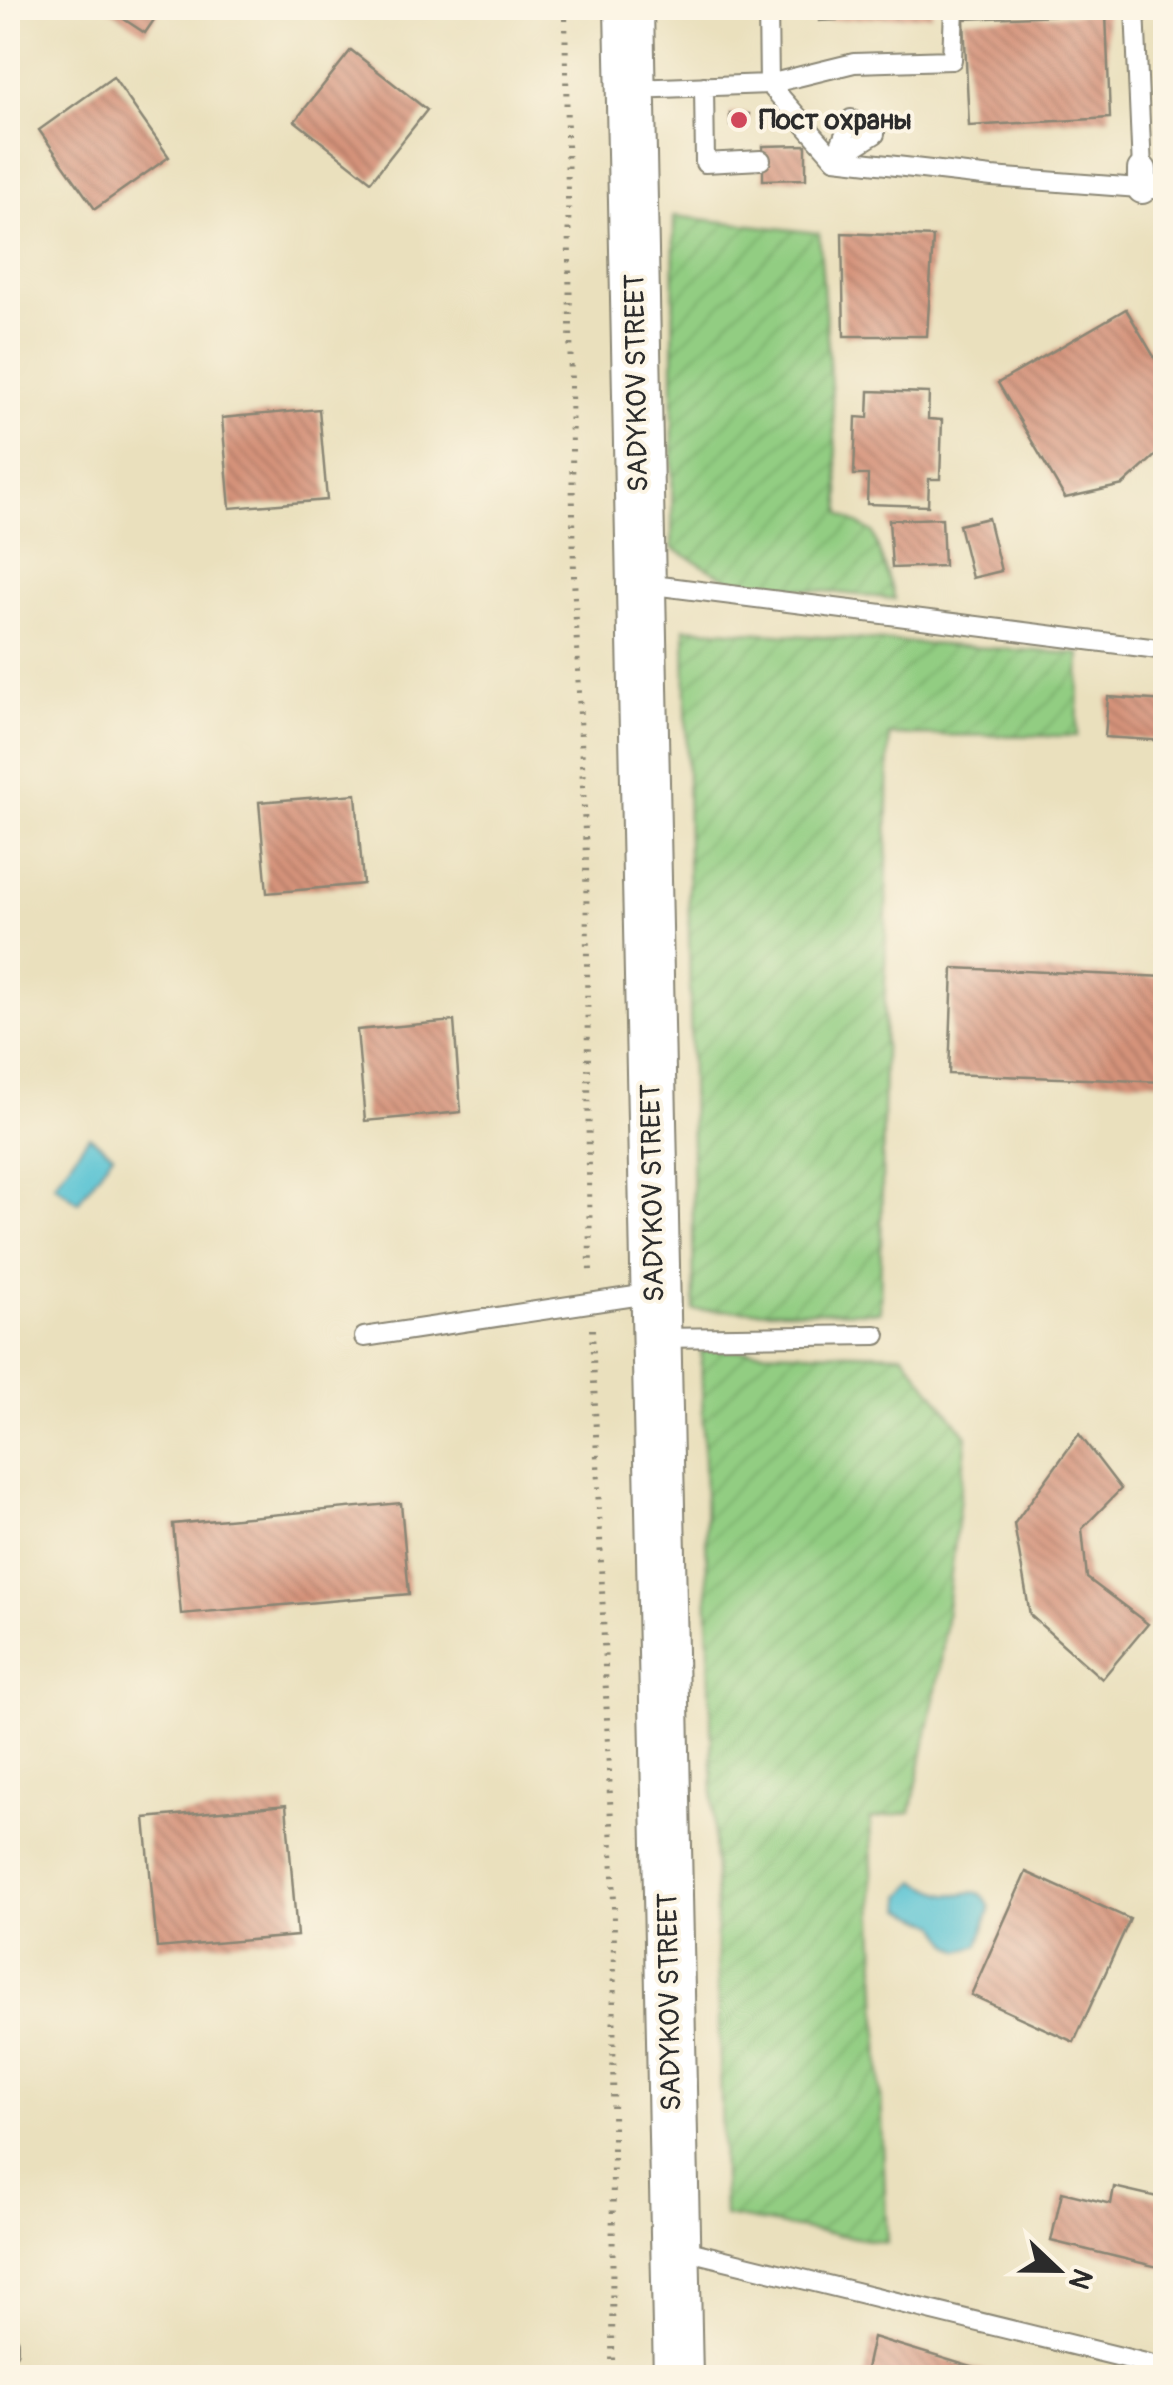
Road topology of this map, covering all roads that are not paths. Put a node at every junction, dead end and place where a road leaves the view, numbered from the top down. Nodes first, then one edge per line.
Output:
1 (629, 8) edge
2 (768, 8) edge
3 (954, 8) edge
4 (1135, 8) edge
5 (769, 84) junction
6 (704, 86) junction
7 (631, 88) junction
8 (851, 119) dead end
9 (875, 134) dead end
10 (835, 158) junction
11 (761, 160) dead end
12 (1150, 183) edge
13 (641, 584) junction
14 (1166, 650) edge
15 (656, 1315) junction
16 (876, 1336) dead end
17 (364, 1338) dead end
18 (676, 2248) junction
19 (1166, 2368) edge
20 (678, 2378) edge

1 - 7 street, SADYKOV STREET
2 - 5 lane
3 - 5 lane
4 - 12 lane
5 - 6 lane
5 - 10 lane
6 - 7 lane
6 - 11 lane
7 - 13 street, SADYKOV STREET
8 - 10 lane
9 - 10 lane
10 - 12 lane
13 - 14 lane
13 - 15 street, SADYKOV STREET
15 - 16 lane
15 - 17 lane
15 - 18 street, SADYKOV STREET
18 - 19 lane
18 - 20 street, SADYKOV STREET

